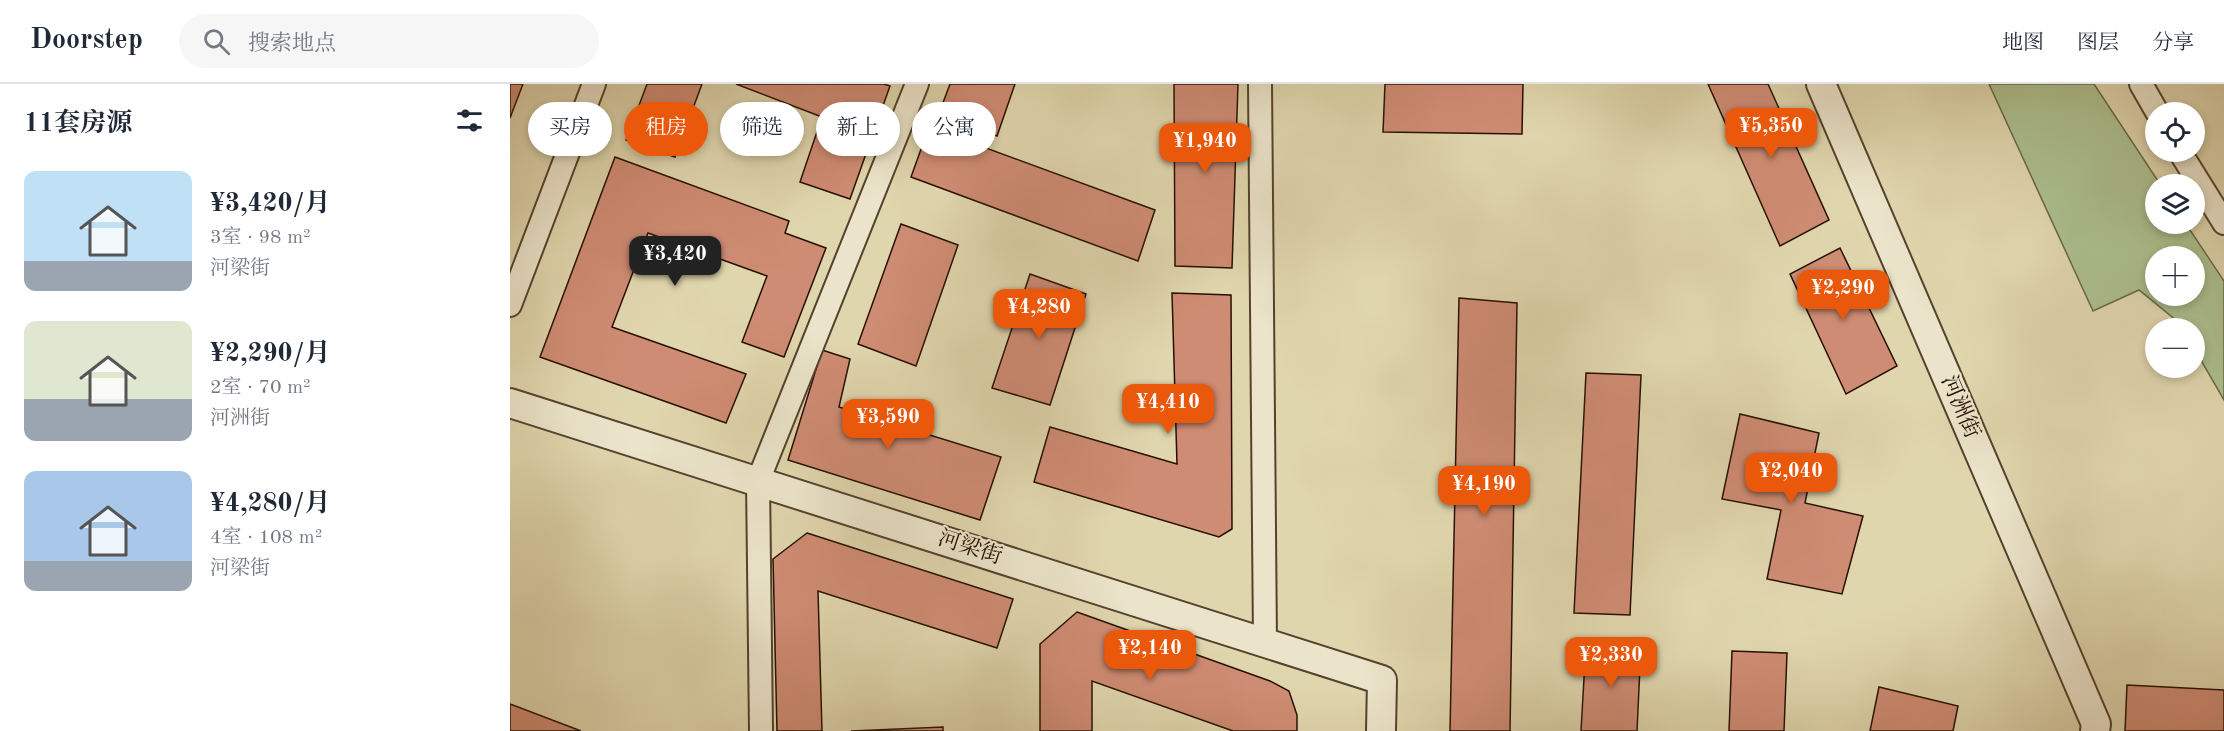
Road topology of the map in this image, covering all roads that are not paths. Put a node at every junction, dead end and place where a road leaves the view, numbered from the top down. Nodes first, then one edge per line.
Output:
1 (594, 84) edge
2 (916, 84) edge
3 (1260, 84) edge
4 (1821, 84) edge
5 (2141, 84) edge
6 (2151, 102) edge
7 (2186, 162) edge
8 (2224, 224) edge
9 (510, 305) edge
10 (510, 404) edge
11 (758, 481) junction
12 (1265, 642) junction
13 (761, 731) edge
14 (1381, 731) edge
15 (2095, 731) edge

1 - 9 street
2 - 11 street
3 - 12 street
4 - 15 street, 河洲街
5 - 6 street
7 - 8 street
10 - 11 street, 河梁街
11 - 12 street, 河梁街
11 - 13 street
12 - 14 street, 河梁街

